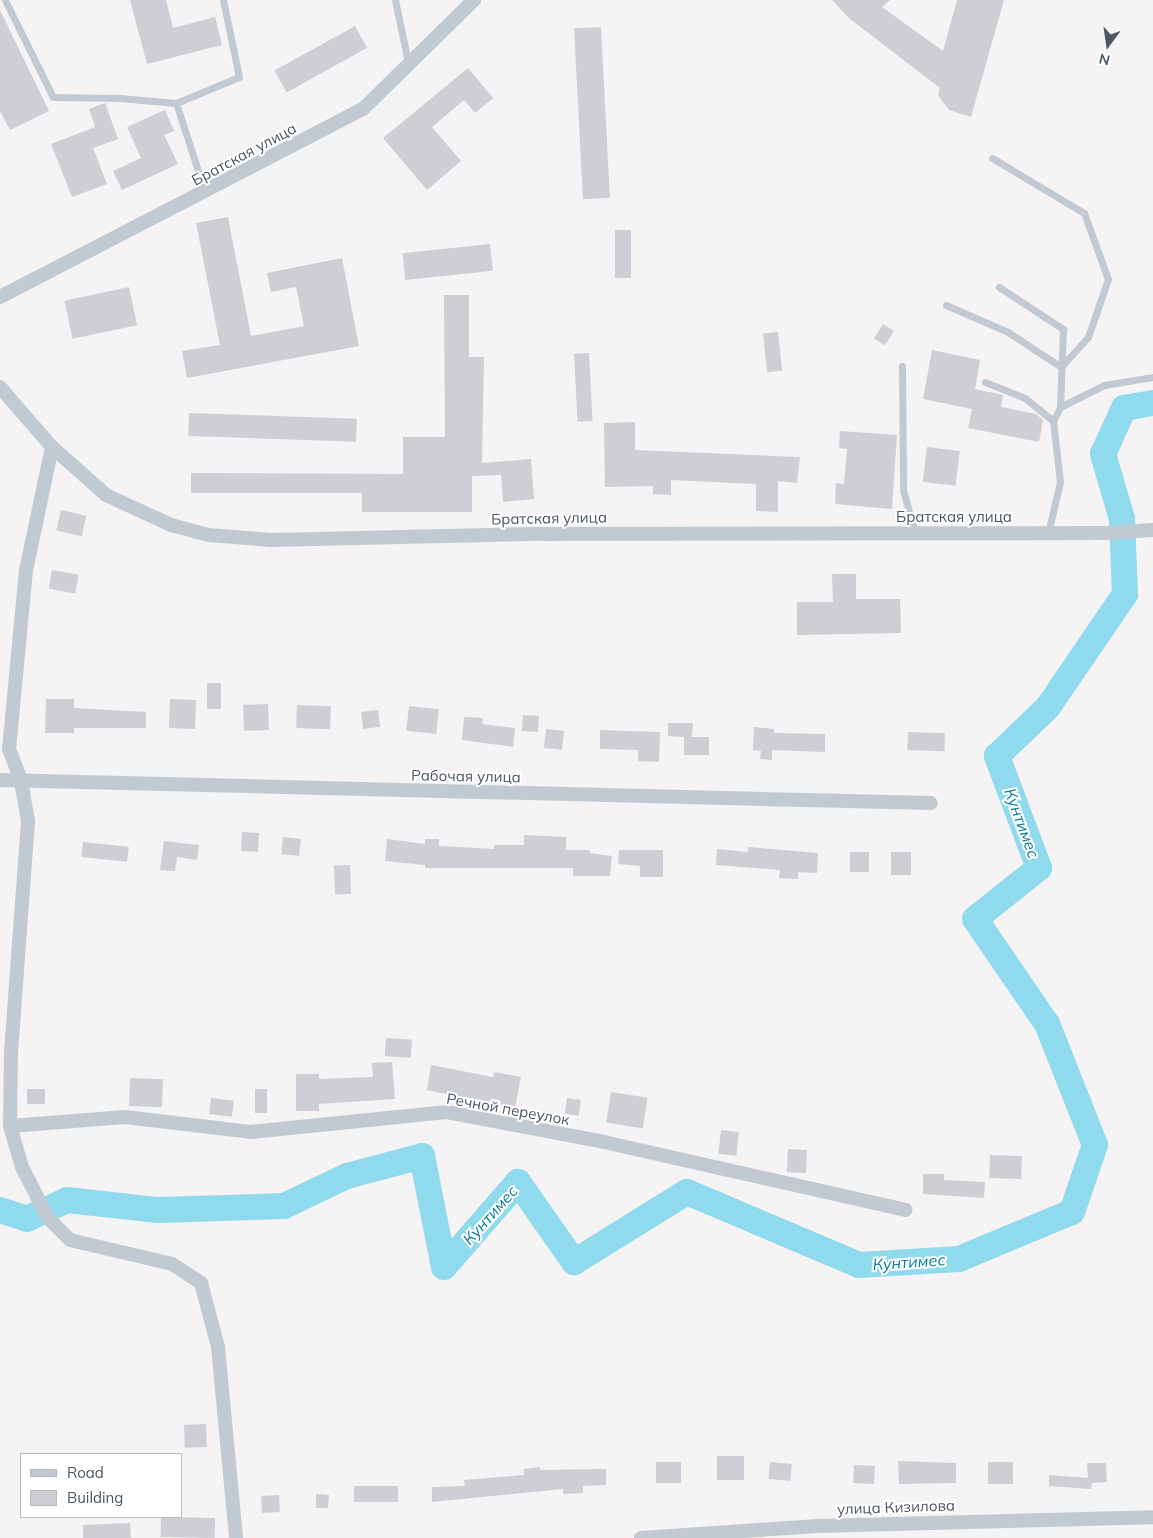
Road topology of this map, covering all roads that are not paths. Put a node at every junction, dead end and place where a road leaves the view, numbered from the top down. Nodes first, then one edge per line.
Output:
1 (5, 0) edge
2 (223, 0) edge
3 (395, 0) edge
4 (474, 0) edge
5 (408, 62) junction
6 (176, 103) junction
7 (992, 158) dead end
8 (205, 192) junction
9 (999, 287) dead end
10 (0, 296) edge
11 (946, 305) dead end
12 (902, 366) dead end
13 (1062, 367) junction
14 (1153, 377) edge
15 (985, 382) dead end
16 (0, 387) edge
17 (1060, 408) junction
18 (1053, 421) junction
19 (52, 447) junction
20 (1147, 530) edge
21 (915, 533) junction
22 (1048, 533) junction
23 (0, 780) edge
24 (21, 782) junction
25 (931, 803) dead end
26 (5, 1052) edge
27 (10, 1126) junction
28 (905, 1210) dead end
29 (1153, 1517) edge
30 (236, 1538) edge
31 (642, 1538) edge

1 - 6 lane
2 - 6 lane
3 - 5 lane
4 - 5 street, Братская улица
5 - 8 street, Братская улица
6 - 8 lane
7 - 13 lane
8 - 10 street, Братская улица
9 - 13 lane
11 - 13 lane
12 - 21 lane
13 - 17 lane
14 - 17 lane
15 - 18 lane
16 - 19 street, Братская улица
17 - 18 lane
18 - 22 lane
19 - 21 street, Братская улица
19 - 24 street
20 - 22 street, Братская улица
21 - 22 street, Братская улица
23 - 24 street, Рабочая улица
24 - 25 street, Рабочая улица
24 - 26 street
26 - 27 street
27 - 28 street, Речной переулок
27 - 30 street
29 - 31 street, улица Кизилова

